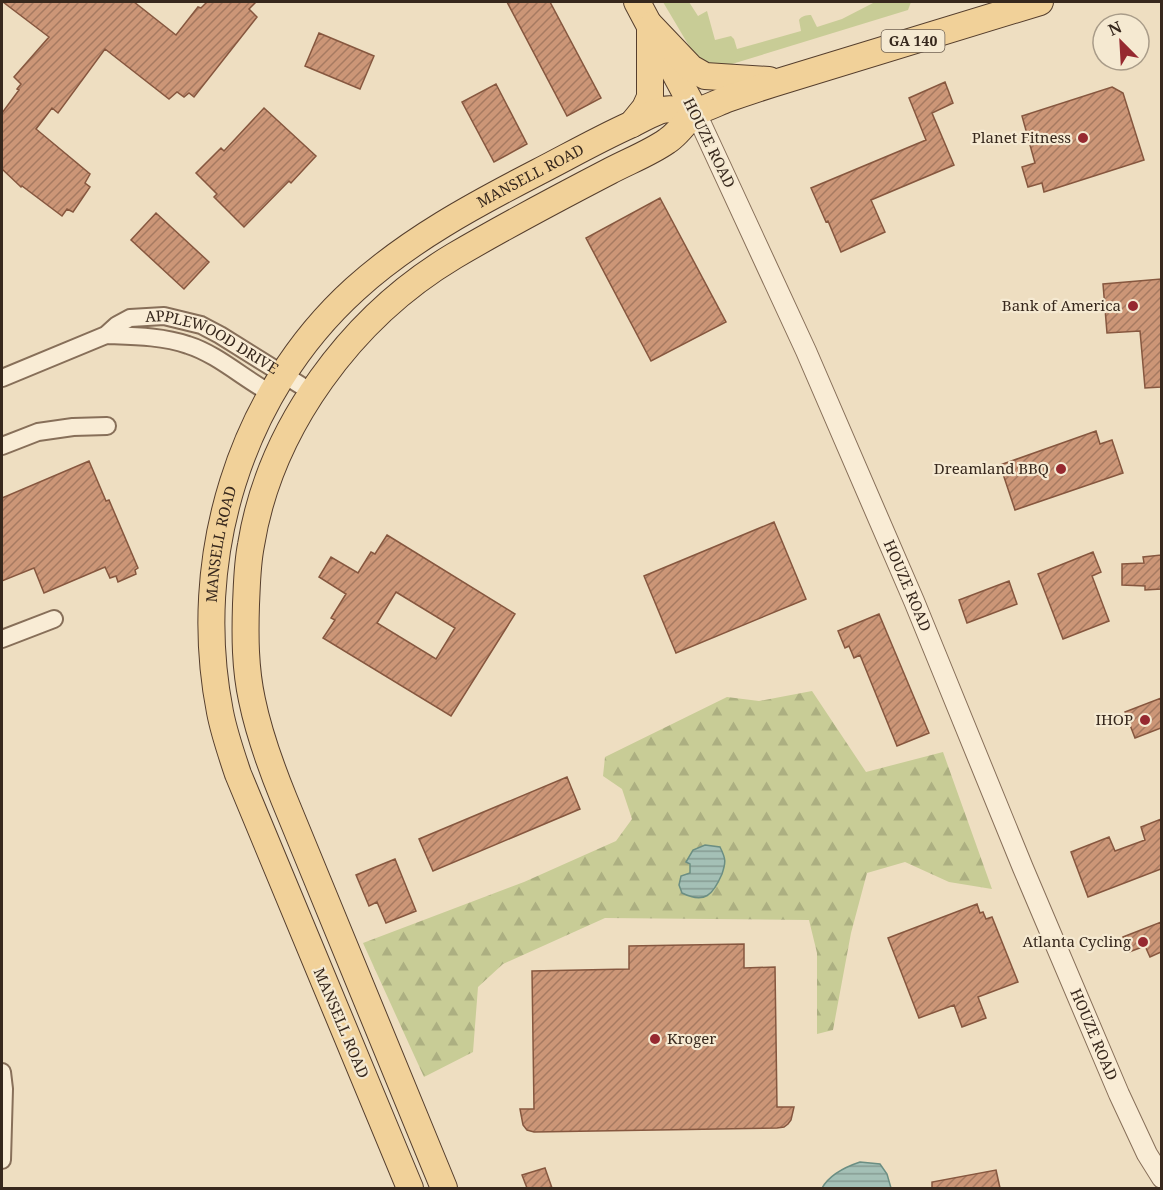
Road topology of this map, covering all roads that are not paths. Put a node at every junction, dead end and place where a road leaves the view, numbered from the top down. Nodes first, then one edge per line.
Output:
1 (637, 2) edge
2 (1040, 2) edge
3 (650, 25) junction
4 (781, 81) junction
5 (695, 111) junction
6 (632, 124) junction
7 (106, 335) junction
8 (2, 378) edge
9 (278, 384) junction
10 (313, 393) junction
11 (107, 426) dead end
12 (2, 446) edge
13 (54, 619) dead end
14 (211, 624) junction
15 (245, 625) junction
16 (2, 639) edge
17 (2, 1072) edge
18 (2, 1160) edge
19 (1161, 1178) edge
20 (410, 1188) edge
21 (444, 1188) edge

1 - 3 main road, HOUZE ROAD
2 - 4 main road, MANSELL ROAD / GA 140
3 - 4 main road
3 - 5 main road, HOUZE ROAD
3 - 6 main road
4 - 5 main road, MANSELL ROAD / GA 140
5 - 6 main road, MANSELL ROAD
5 - 10 main road, MANSELL ROAD
5 - 19 street, HOUZE ROAD
6 - 9 main road, MANSELL ROAD
7 - 8 street, APPLEWOOD DRIVE
7 - 9 street, APPLEWOOD DRIVE
7 - 9 street, APPLEWOOD DRIVE
9 - 10 street, APPLEWOOD DRIVE
9 - 14 main road, MANSELL ROAD
10 - 15 main road, MANSELL ROAD
11 - 12 street
13 - 16 street
14 - 15 main road
14 - 20 main road, MANSELL ROAD
15 - 21 main road, MANSELL ROAD
17 - 18 street

